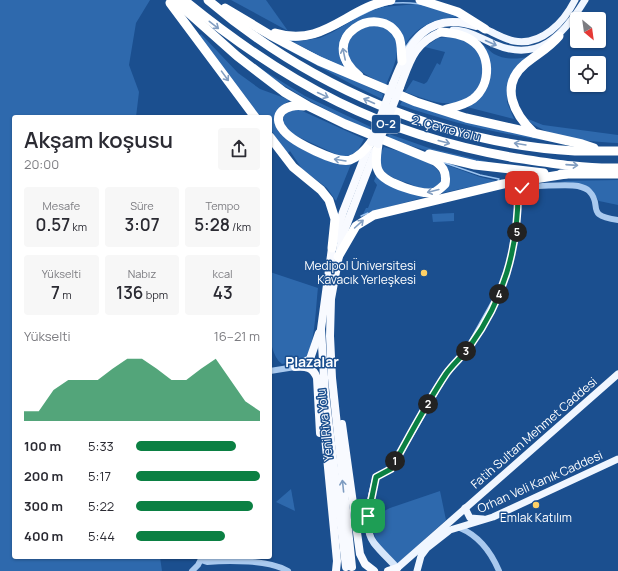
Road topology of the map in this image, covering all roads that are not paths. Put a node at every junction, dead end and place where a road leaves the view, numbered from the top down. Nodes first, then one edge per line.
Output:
1 (168, 0) edge
2 (174, 0) edge
3 (184, 0) edge
4 (208, 0) edge
5 (212, 0) edge
6 (391, 0) edge
7 (420, 0) edge
8 (575, 0) edge
9 (585, 0) edge
10 (255, 25) junction
11 (485, 29) junction
12 (441, 32) junction
13 (558, 36) junction
14 (402, 61) junction
15 (368, 83) junction
16 (396, 85) junction
17 (308, 106) junction
18 (444, 110) junction
19 (254, 115) edge
20 (534, 133) junction
21 (272, 140) edge
22 (374, 143) junction
23 (412, 150) junction
24 (601, 151) junction
25 (618, 151) edge
26 (618, 168) edge
27 (566, 174) junction
28 (618, 174) edge
29 (618, 220) edge
30 (332, 248) junction
31 (338, 257) junction
32 (321, 329) junction
33 (331, 354) junction
34 (295, 367) junction
35 (272, 371) edge
36 (618, 374) edge
37 (325, 393) junction
38 (618, 459) edge
39 (391, 469) joint
40 (328, 477) junction
41 (465, 508) junction
42 (493, 518) junction
43 (473, 524) junction
44 (460, 528) junction
45 (472, 533) junction
46 (360, 554) junction
47 (206, 559) edge
48 (407, 560) junction
49 (194, 569) edge
50 (417, 569) edge
51 (337, 570) edge
52 (395, 570) edge
53 (288, 571) edge
54 (361, 571) edge
55 (374, 571) edge
56 (388, 571) edge
57 (499, 571) edge

1 -> 19 highway
2 - 17 highway
3 -> 26 highway, 2. Çevre Yolu / O-2
24 -> 4 highway, 2. Çevre Yolu / O-2
5 - 10 highway
6 - 10 highway
7 - 11 highway
8 - 11 main road
9 - 13 main road
10 - 15 highway
11 - 14 highway
12 -> 13 main road
12 - 16 highway
12 - 18 highway
13 - 20 highway
15 -> 14 highway
14 - 16 highway
15 - 18 highway
16 - 22 highway, bridge
22 -> 17 highway
17 - 23 highway
18 - 20 highway
20 - 24 highway
21 - 30 highway
23 -> 22 highway
22 - 30 highway
22 - 31 highway, Yeni Riva Yolu
23 - 27 highway
24 - 25 highway, 2. Çevre Yolu / O-2
27 - 28 highway
31 -> 27 highway
29 - 39 street
30 - 32 highway
31 - 33 highway, Yeni Riva Yolu
32 - 34 highway
32 - 37 highway
37 -> 33 highway, Yeni Riva Yolu
33 - 46 highway
34 - 35 street
34 - 40 highway
36 - 41 main road, Fatih Sultan Mehmet Caddesi
37 - 40 highway
38 - 42 main road, Orhan Veli Kanık Caddesi
39 - 52 main road
40 - 51 highway
41 - 42 main road
41 - 48 main road, Fatih Sultan Mehmet Caddesi
42 - 43 main road, Orhan Veli Kanık Caddesi
43 - 44 main road, Orhan Veli Kanık Caddesi
43 - 45 street
44 - 45 street
44 - 50 main road, Orhan Veli Kanık Caddesi
45 - 57 street
46 - 54 highway
46 - 55 highway
47 - 49 street
47 - 53 street
48 - 50 main road
48 - 52 main road, Fatih Sultan Mehmet Caddesi
52 - 56 highway

